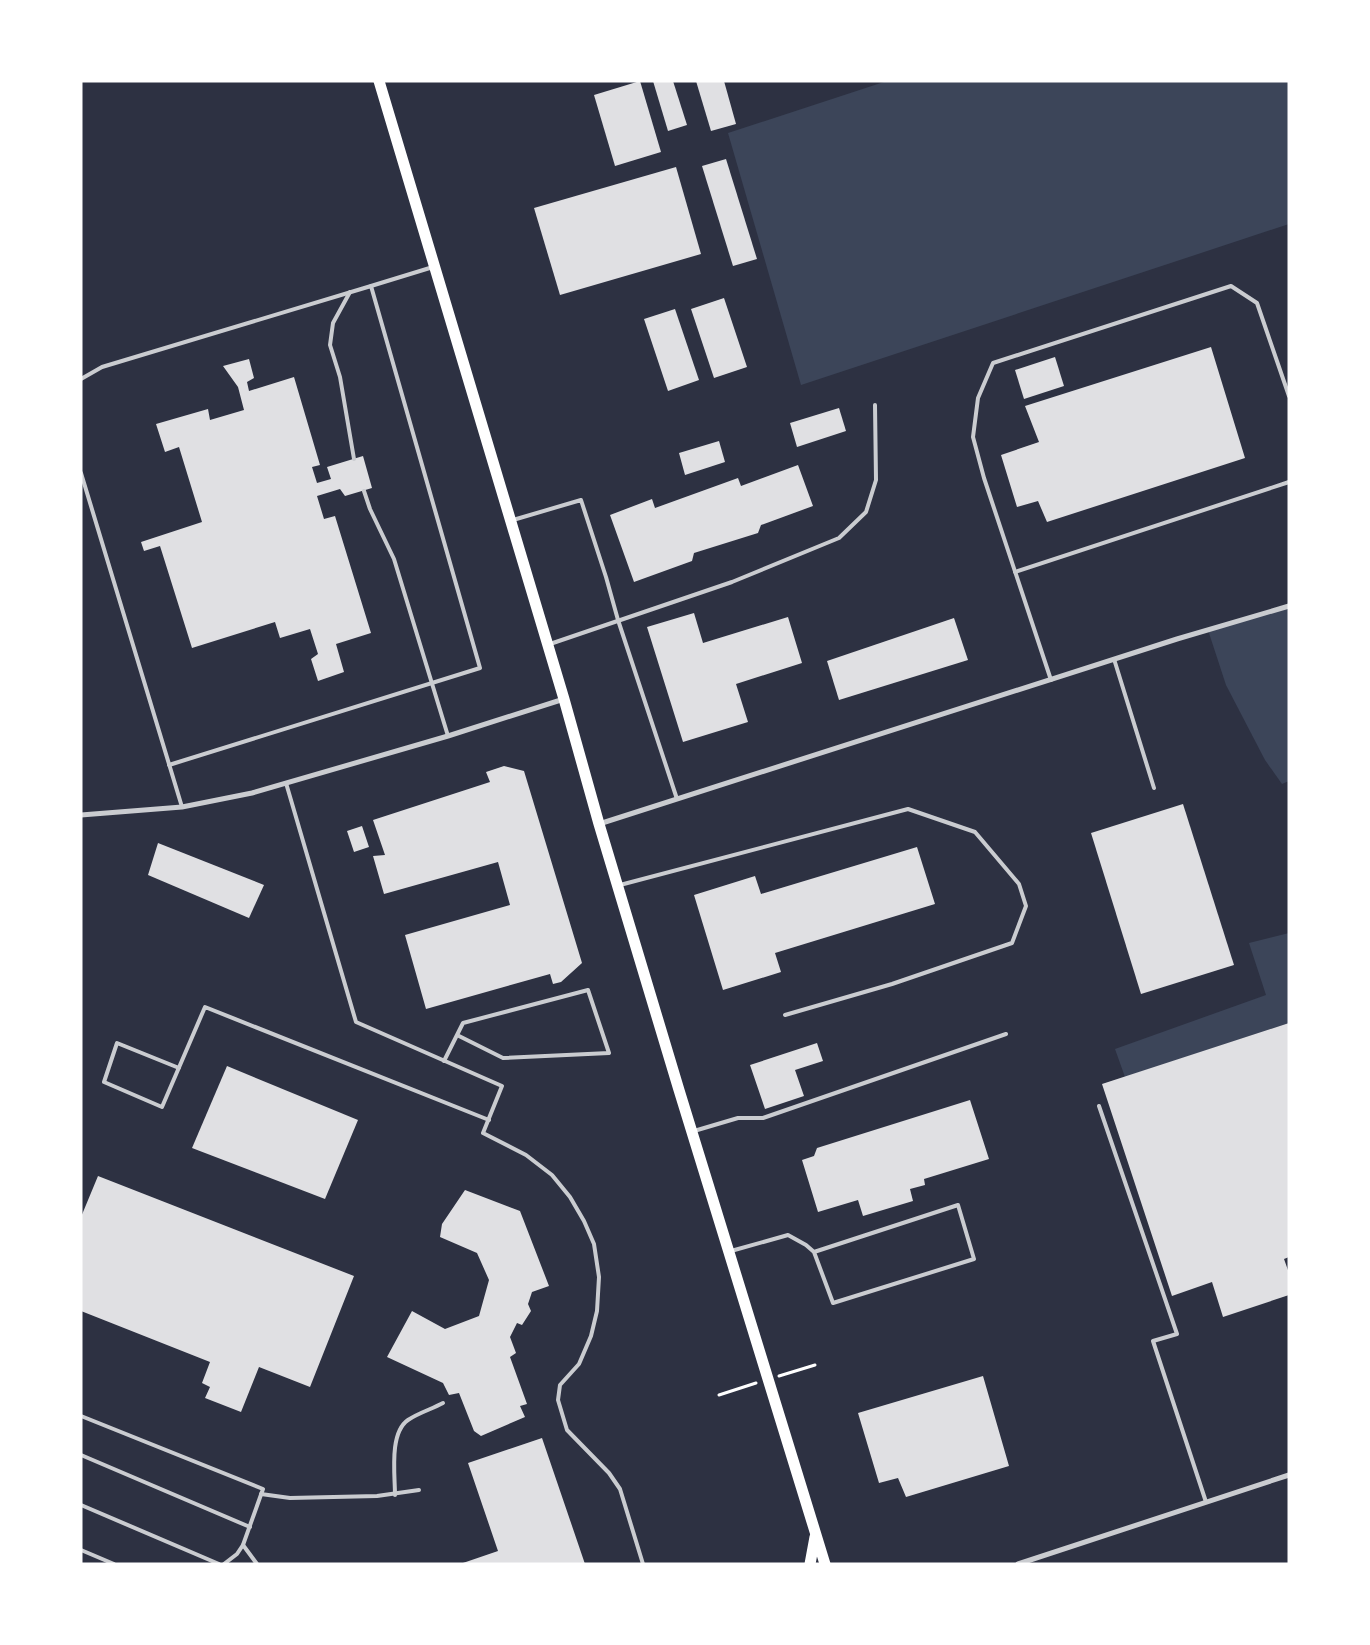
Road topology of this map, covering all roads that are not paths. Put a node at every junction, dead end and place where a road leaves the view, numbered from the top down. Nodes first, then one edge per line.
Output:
1 (379, 81) edge
2 (434, 266) junction
3 (370, 286) junction
4 (350, 292) junction
5 (81, 379) edge
6 (1289, 396) edge
7 (875, 405) dead end
8 (354, 459) dead end
9 (81, 474) edge
10 (1289, 482) edge
11 (364, 491) dead end
12 (510, 520) junction
13 (1015, 572) junction
14 (1289, 606) edge
15 (618, 620) junction
16 (548, 644) junction
17 (1114, 659) junction
18 (1051, 680) junction
19 (431, 684) junction
20 (564, 699) junction
21 (448, 736) junction
22 (170, 765) junction
23 (286, 783) junction
24 (1154, 788) dead end
25 (677, 799) junction
26 (182, 807) junction
27 (81, 815) edge
28 (600, 824) junction
29 (618, 886) junction
30 (785, 1015) dead end
31 (1006, 1034) dead end
32 (457, 1035) junction
33 (444, 1061) junction
34 (179, 1068) junction
35 (1099, 1106) dead end
36 (489, 1120) junction
37 (692, 1132) junction
38 (728, 1251) junction
39 (814, 1252) junction
40 (443, 1404) dead end
41 (81, 1416) edge
42 (81, 1456) edge
43 (1289, 1475) edge
44 (419, 1490) dead end
45 (261, 1494) junction
46 (395, 1495) junction
47 (1206, 1502) junction
48 (81, 1505) edge
49 (250, 1527) junction
50 (816, 1532) junction
51 (243, 1545) junction
52 (81, 1550) edge
53 (114, 1564) edge
54 (219, 1564) edge
55 (224, 1564) edge
56 (257, 1564) edge
57 (643, 1564) edge
58 (810, 1564) edge
59 (825, 1564) edge
60 (1018, 1564) edge

1 - 2 main road
2 - 3 lane
2 - 12 main road
3 - 4 lane
3 - 19 lane
4 - 5 lane
4 - 8 lane
6 - 13 lane
7 - 15 lane
9 - 22 lane
10 - 13 lane
11 - 19 lane
12 - 15 lane
12 - 16 main road
13 - 18 lane
14 - 17 street
15 - 16 lane
15 - 25 lane
16 - 20 main road
17 - 18 street
17 - 24 lane
18 - 25 street
19 - 21 lane
19 - 22 lane
20 - 21 street
20 - 28 main road
21 - 23 street
22 - 26 lane
23 - 26 street
23 - 33 lane
25 - 28 street
26 - 27 street
28 - 29 main road
29 - 30 lane
29 - 37 main road
31 - 37 lane
32 - 32 lane
32 - 33 lane
33 - 36 lane
34 - 34 lane
34 - 36 lane
35 - 47 lane
36 - 57 lane
37 - 38 main road
38 - 39 lane
38 - 50 main road
39 - 39 lane
40 - 46 lane
41 - 45 lane
42 - 49 lane
43 - 47 street
44 - 46 lane
45 - 46 lane
45 - 49 lane
47 - 60 street
48 - 54 lane
49 - 51 lane
50 - 58 main road
50 - 59 main road
51 - 55 lane
51 - 56 lane
52 - 53 lane

